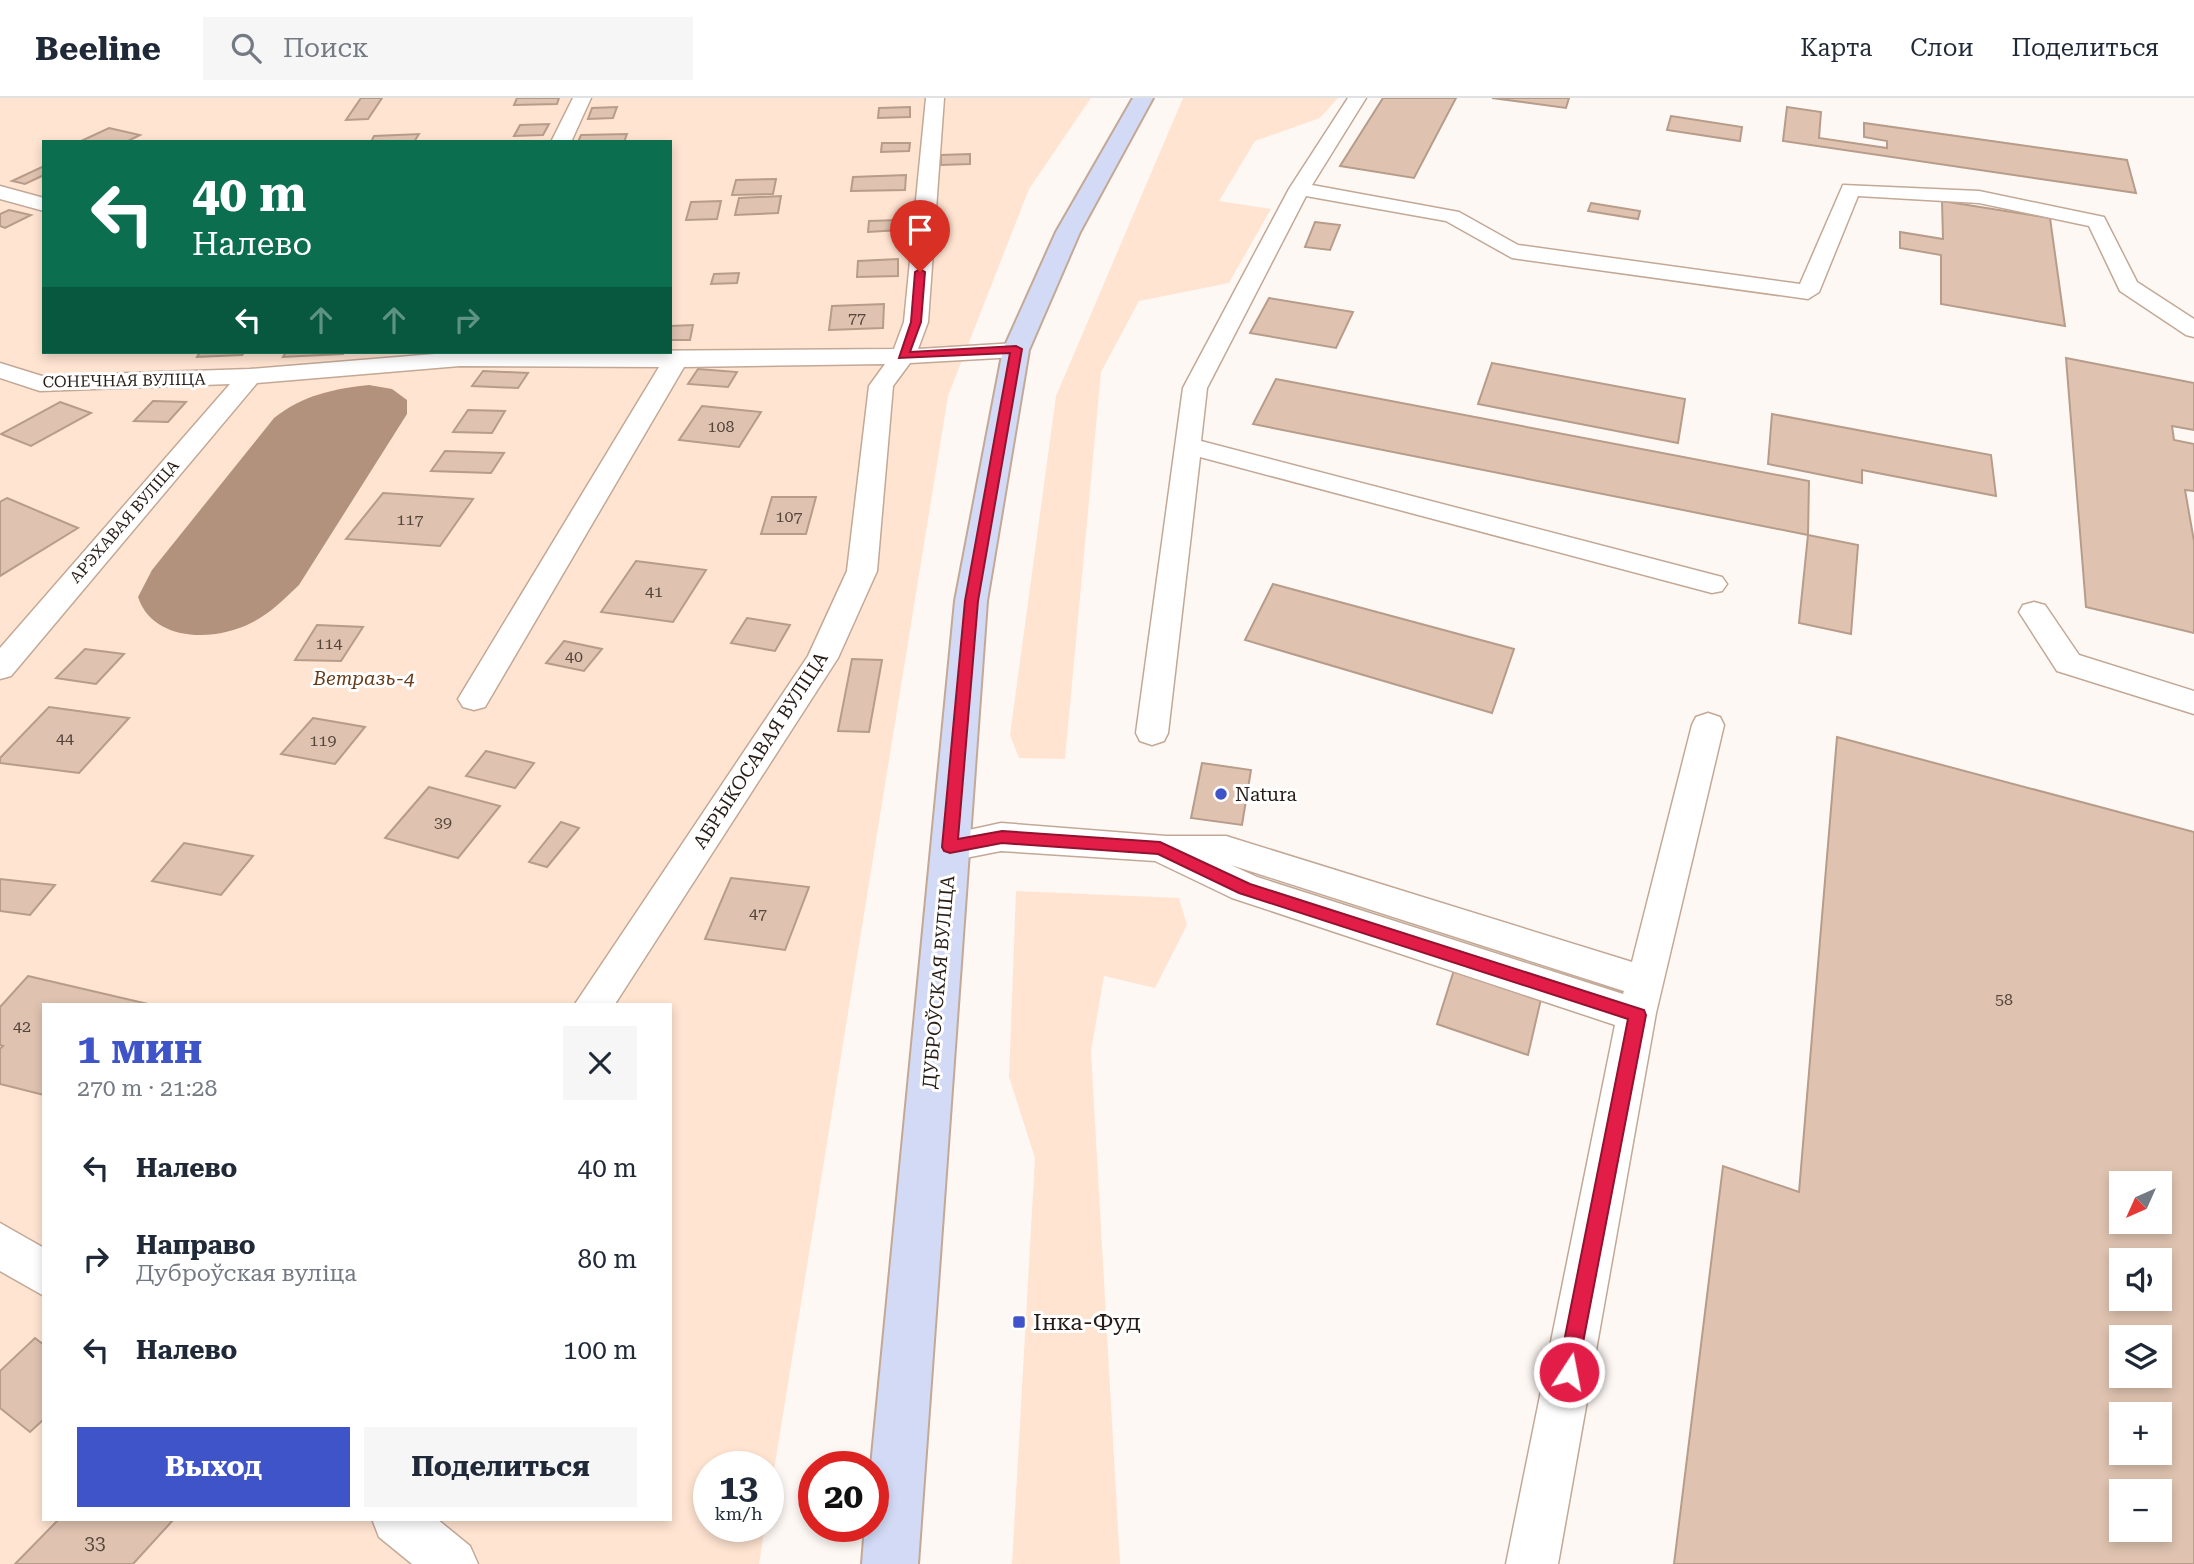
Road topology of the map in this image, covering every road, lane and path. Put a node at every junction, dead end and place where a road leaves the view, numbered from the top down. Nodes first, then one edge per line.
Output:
1 (582, 98) edge
2 (935, 98) edge
3 (1143, 98) edge
4 (1357, 98) edge
5 (562, 140) edge
6 (1299, 189) junction
7 (0, 192) edge
8 (42, 204) edge
9 (2194, 330) edge
10 (1016, 349) junction
11 (462, 355) edge
12 (903, 356) junction
13 (676, 360) junction
14 (0, 370) edge
15 (250, 376) junction
16 (1188, 446) junction
17 (1712, 584) dead end
18 (2034, 612) dead end
19 (13, 633) edge
20 (0, 668) edge
21 (474, 699) dead end
22 (2194, 703) edge
23 (1708, 725) dead end
24 (1152, 733) dead end
25 (950, 847) junction
26 (1641, 998) junction
27 (595, 1003) edge
28 (0, 1245) edge
29 (42, 1273) edge
30 (399, 1521) edge
31 (452, 1564) edge
32 (890, 1564) edge
33 (1532, 1564) edge

1 - 5 lane
2 - 12 lane, АБРЫКОСАВАЯ ВУЛІЦА
3 - 10 main road, ДУБРОЎСКАЯ ВУЛІЦА
4 - 6 lane
6 - 9 lane
6 - 16 lane
7 - 8 lane
10 - 12 lane, СОНЕЧНАЯ ВУЛІЦА
10 - 25 main road, ДУБРОЎСКАЯ ВУЛІЦА
11 - 13 lane, СОНЕЧНАЯ ВУЛІЦА
11 - 15 lane, СОНЕЧНАЯ ВУЛІЦА
12 - 13 lane, СОНЕЧНАЯ ВУЛІЦА
12 - 27 lane, АБРЫКОСАВАЯ ВУЛІЦА
13 - 21 lane
14 - 15 lane, СОНЕЧНАЯ ВУЛІЦА
15 - 19 lane, АРЭХАВАЯ ВУЛІЦА
16 - 17 lane
16 - 24 lane
18 - 22 lane
19 - 20 lane, АРЭХАВАЯ ВУЛІЦА
23 - 26 lane
25 - 26 lane
25 - 32 main road, ДУБРОЎСКАЯ ВУЛІЦА
26 - 33 lane
28 - 29 lane
30 - 31 lane

